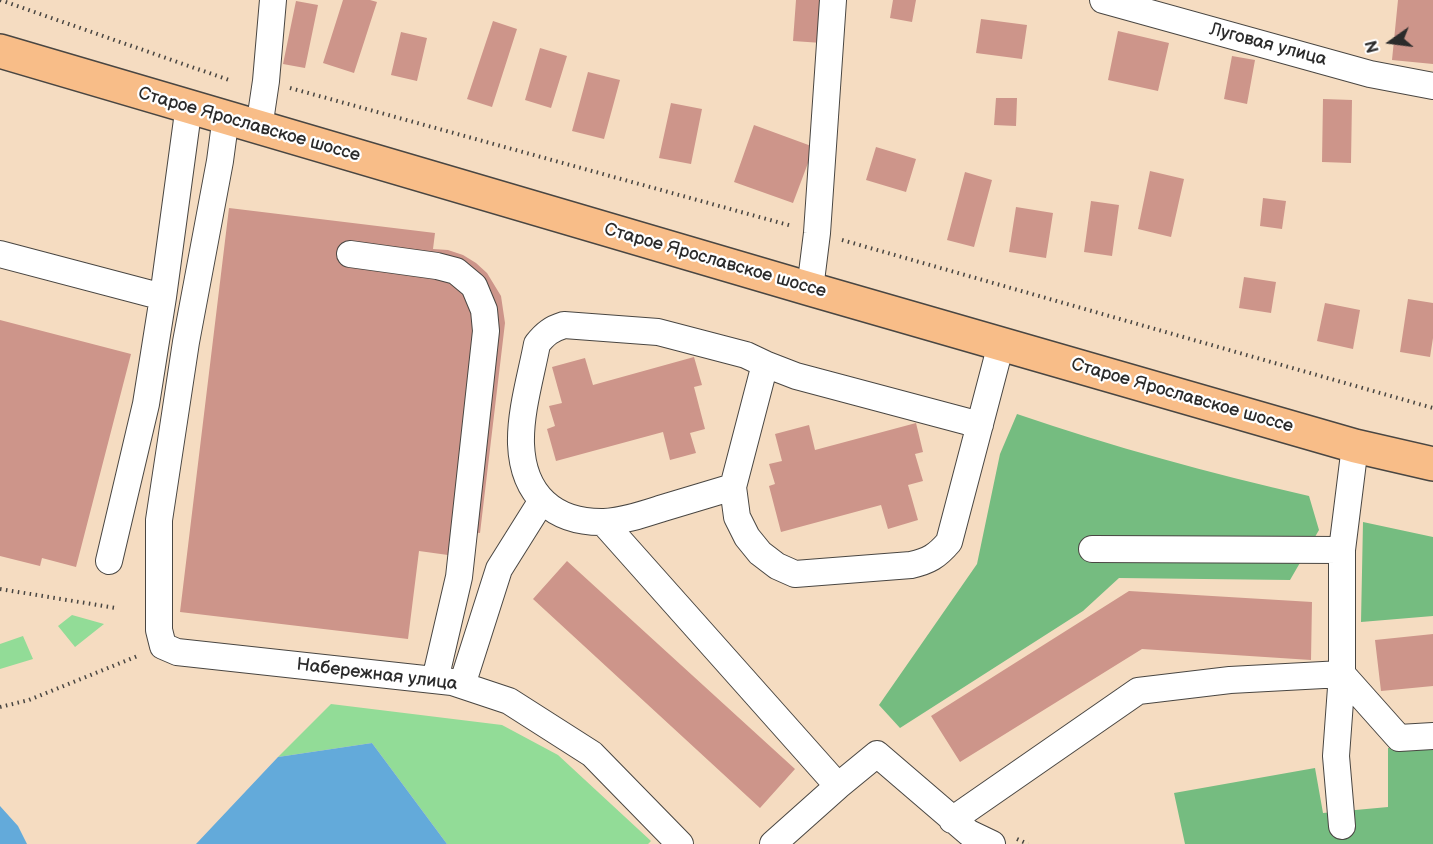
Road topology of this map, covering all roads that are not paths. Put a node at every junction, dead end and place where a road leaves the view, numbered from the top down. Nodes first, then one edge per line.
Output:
1 (273, 0) edge
2 (833, 0) edge
3 (1103, 0) edge
4 (0, 51) edge
5 (1433, 86) edge
6 (189, 105) junction
7 (226, 116) junction
8 (259, 128) junction
9 (0, 254) edge
10 (350, 254) dead end
11 (810, 289) junction
12 (163, 297) junction
13 (1001, 344) junction
14 (765, 364) junction
15 (980, 425) junction
16 (1355, 446) junction
17 (1433, 464) edge
18 (733, 487) junction
19 (541, 502) junction
20 (603, 522) junction
21 (1092, 549) dead end
22 (1342, 550) junction
23 (109, 561) dead end
24 (1342, 674) junction
25 (435, 680) junction
26 (462, 685) junction
27 (1433, 736) edge
28 (838, 786) junction
29 (952, 820) junction
30 (1342, 826) dead end
31 (790, 838) edge
32 (680, 844) edge
33 (992, 844) edge

1 - 8 street
2 - 11 street
3 - 5 street, Луговая улица
4 - 6 main road, Старое Ярославское шоссе
6 - 7 main road, Старое Ярославское шоссе
6 - 12 street
7 - 8 main road, Старое Ярославское шоссе
7 - 25 street, Набережная улица
8 - 11 main road, Старое Ярославское шоссе
9 - 12 street
10 - 25 street
11 - 13 main road, Старое Ярославское шоссе
12 - 23 street
13 - 15 street
13 - 16 main road, Старое Ярославское шоссе
14 - 15 street
14 - 18 street
14 - 19 street
15 - 18 street
16 - 17 main road, Старое Ярославское шоссе
16 - 22 street
18 - 20 street
19 - 20 street
19 - 26 street
20 - 28 street
21 - 22 street
22 - 24 street
24 - 27 street
24 - 29 street
24 - 30 street
25 - 26 street, Набережная улица
26 - 32 street, Набережная улица
28 - 29 street
28 - 31 street
29 - 33 street

